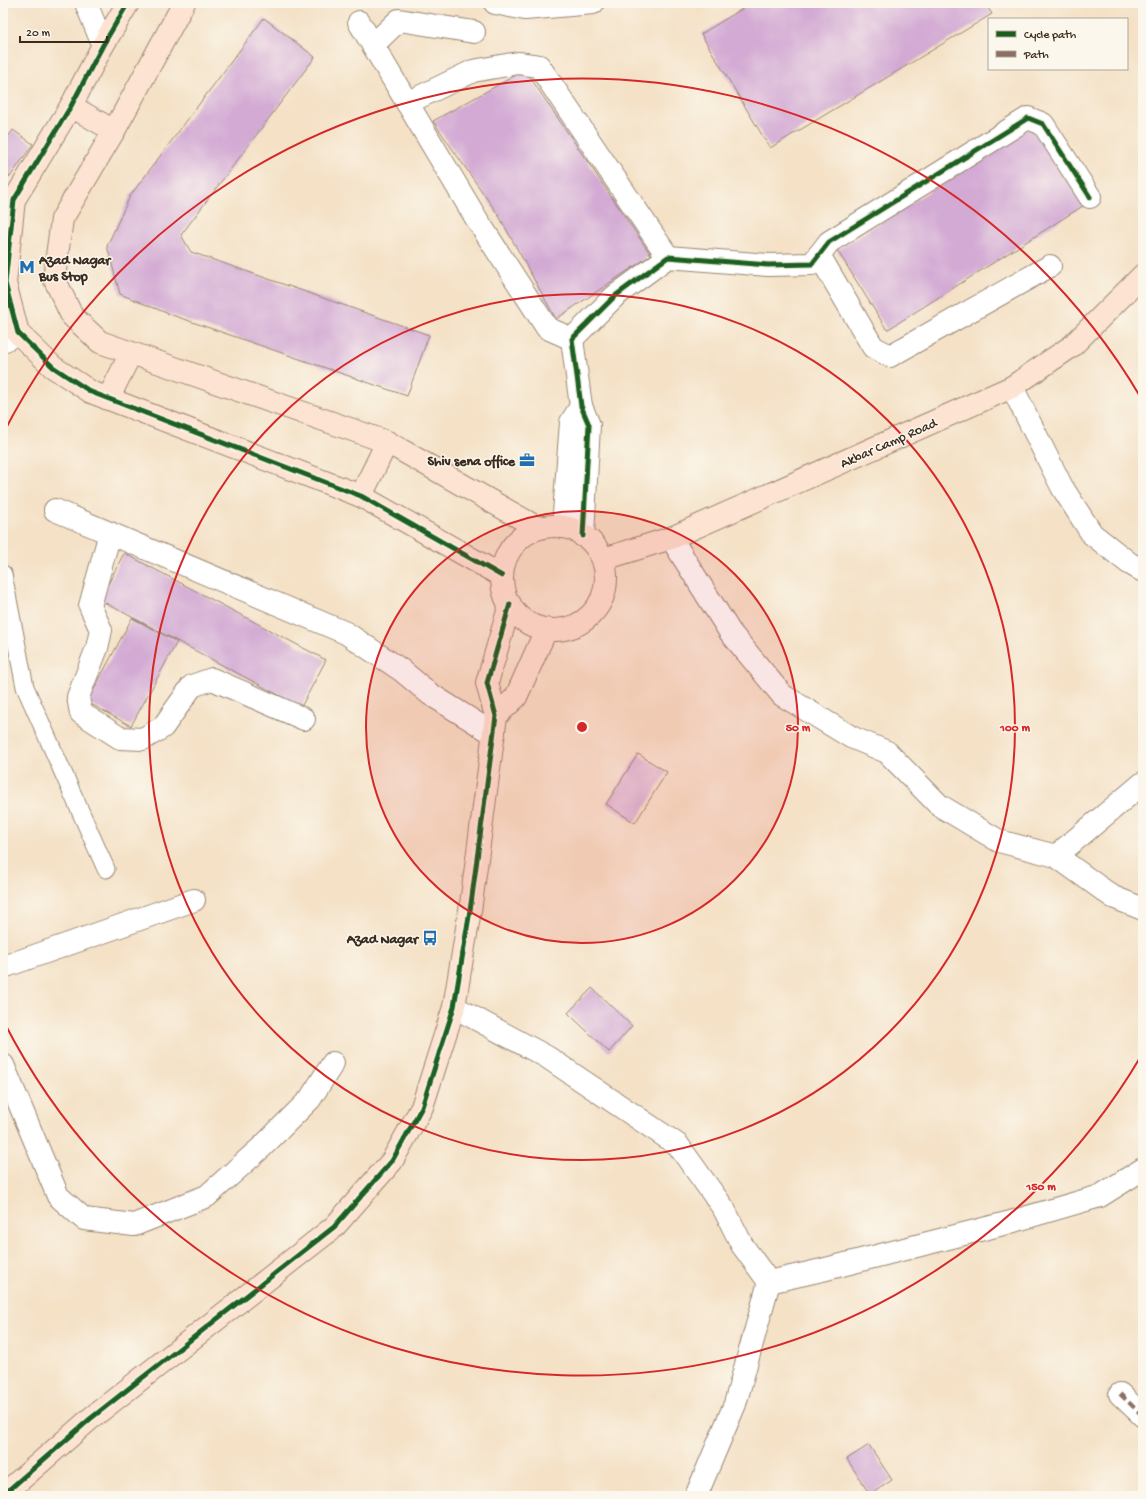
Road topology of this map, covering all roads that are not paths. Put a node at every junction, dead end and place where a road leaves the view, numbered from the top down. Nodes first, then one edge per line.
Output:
1 (86, 3) edge
2 (128, 3) edge
3 (184, 3) edge
4 (495, 3) edge
5 (592, 3) edge
6 (359, 22) dead end
7 (474, 32) dead end
8 (103, 45) junction
9 (373, 45) junction
10 (407, 102) junction
11 (71, 106) junction
12 (114, 131) junction
13 (1090, 197) dead end
14 (819, 255) junction
15 (668, 257) junction
16 (1050, 266) dead end
17 (1143, 275) edge
18 (11, 337) edge
19 (572, 339) junction
20 (131, 353) junction
21 (1012, 387) junction
22 (108, 399) junction
23 (581, 406) junction
24 (387, 442) junction
25 (361, 496) junction
26 (55, 510) dead end
27 (563, 527) junction
28 (538, 528) junction
29 (110, 533) junction
30 (583, 536) junction
31 (671, 538) junction
32 (604, 559) junction
33 (1143, 571) edge
34 (3, 574) edge
35 (502, 576) junction
36 (510, 604) junction
37 (546, 630) junction
38 (304, 719) dead end
39 (495, 725) junction
40 (1143, 784) edge
41 (1056, 856) junction
42 (106, 869) dead end
43 (194, 900) dead end
44 (1143, 909) edge
45 (3, 967) edge
46 (454, 1007) junction
47 (333, 1063) dead end
48 (3, 1065) edge
49 (1143, 1169) edge
50 (769, 1282) junction
51 (1120, 1394) dead end
52 (1143, 1416) edge
53 (3, 1495) edge
54 (696, 1496) edge

1 - 8 street
2 - 8 street
3 - 12 street
4 - 5 street
6 - 9 street
7 - 9 street
8 - 11 street
9 - 10 street
10 - 15 street
10 - 19 street
11 - 12 street
11 - 18 street
12 - 20 street
13 - 14 street
14 - 15 street
14 - 16 street
15 - 19 street
17 - 21 street, Akbar Camp Road
18 - 22 street
19 - 23 street
20 - 22 street
20 - 24 street
21 - 31 street, Akbar Camp Road
21 - 33 street
22 - 25 street
23 - 27 street
23 - 30 street
24 - 25 street
24 - 28 street
25 - 35 street
26 - 29 street
27 - 28 street
27 - 30 street
28 - 35 street
29 - 38 street
29 - 39 street
30 - 32 street
31 - 32 street, Akbar Camp Road
31 - 41 street
32 - 37 street
34 - 42 lane
35 - 36 street
36 - 37 street
36 - 39 street
37 - 39 street
39 - 46 street
40 - 41 street
41 - 44 street
43 - 45 street
46 - 50 street
46 - 53 street
47 - 48 street
49 - 50 street
50 - 54 street
51 - 52 street

